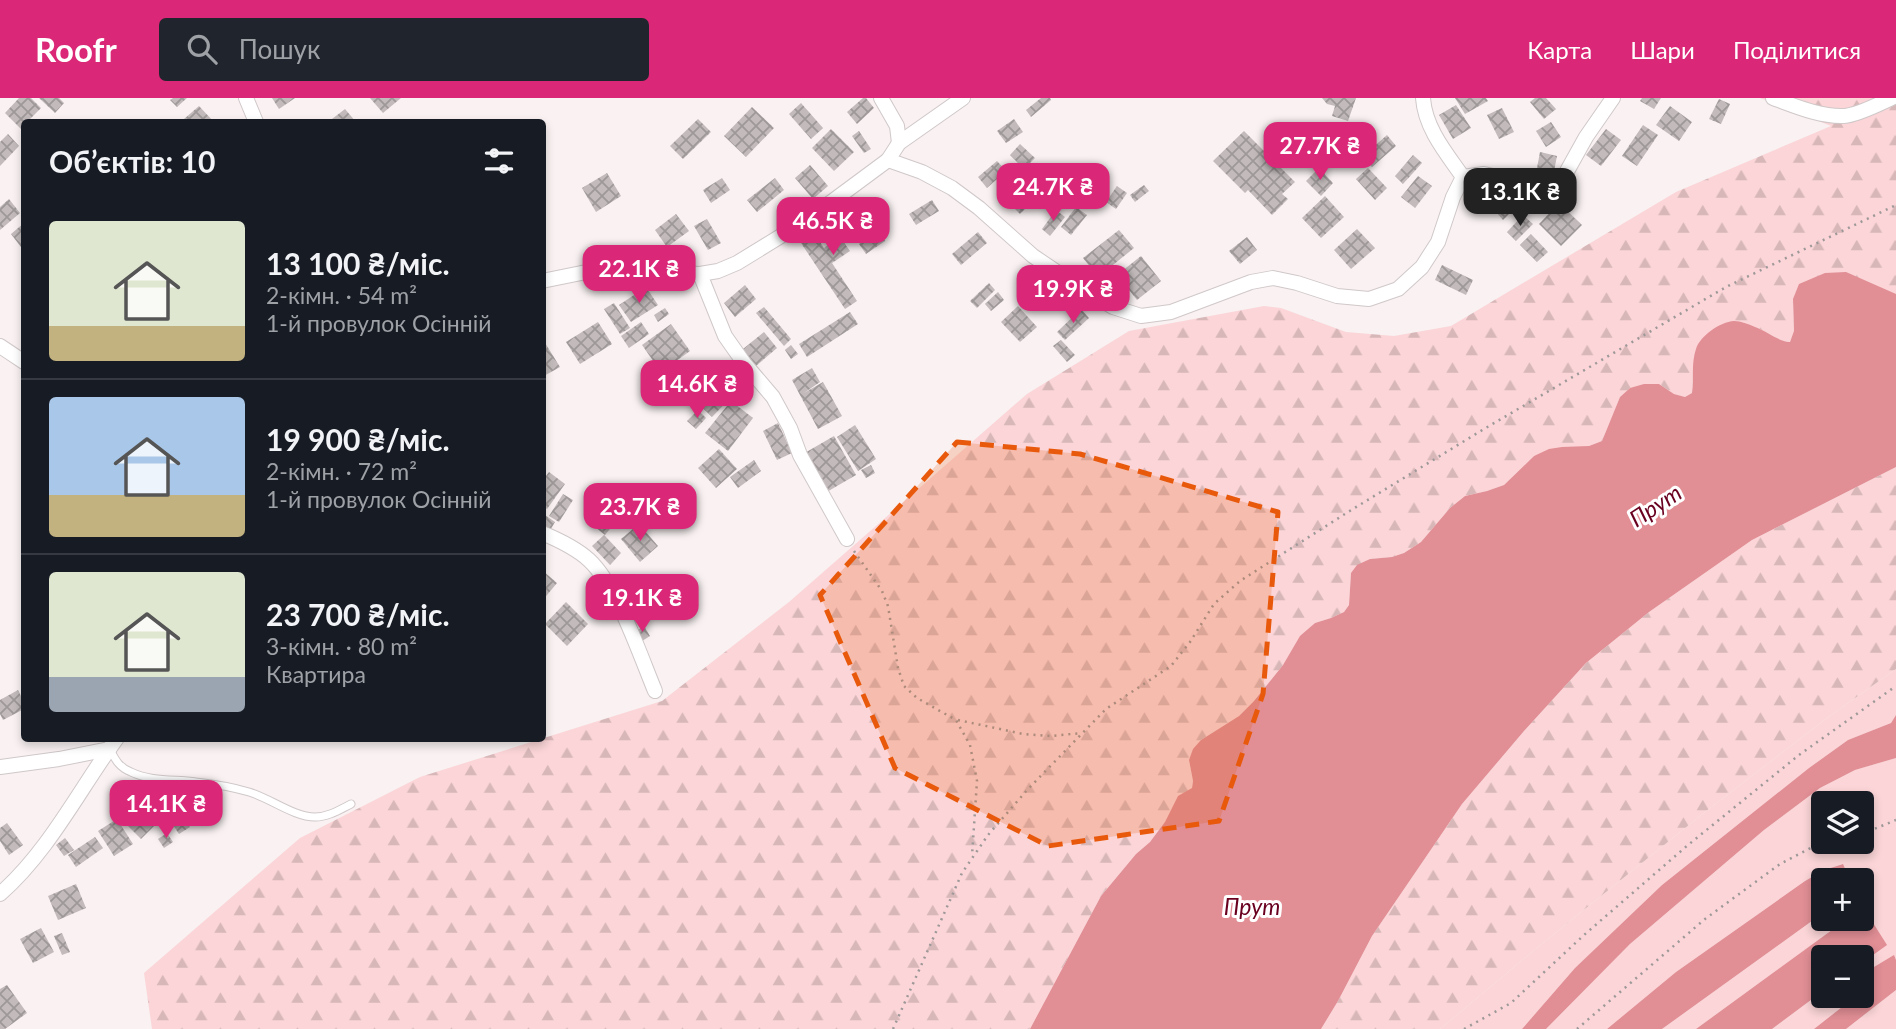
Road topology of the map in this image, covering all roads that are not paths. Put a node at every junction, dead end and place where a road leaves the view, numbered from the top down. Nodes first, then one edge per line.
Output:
1 (246, 98) edge
2 (881, 98) edge
3 (963, 98) edge
4 (1423, 98) edge
5 (1613, 98) edge
6 (1773, 98) edge
7 (1892, 98) edge
8 (255, 119) edge
9 (899, 144) junction
10 (888, 160) junction
11 (1463, 177) junction
12 (700, 274) junction
13 (546, 280) edge
14 (0, 346) edge
15 (21, 360) edge
16 (546, 535) edge
17 (847, 539) road end
18 (655, 691) dead end
19 (113, 744) edge
20 (0, 766) edge
21 (351, 804) dead end
22 (0, 894) edge

1 - 8 street
2 - 9 street
3 - 9 street
4 - 11 street
5 - 11 street
6 - 7 street
9 - 10 street
10 - 11 street
10 - 12 street
12 - 13 street
12 - 17 street
14 - 15 street
16 - 18 street
19 - 20 street
19 - 21 lane
19 - 22 street

